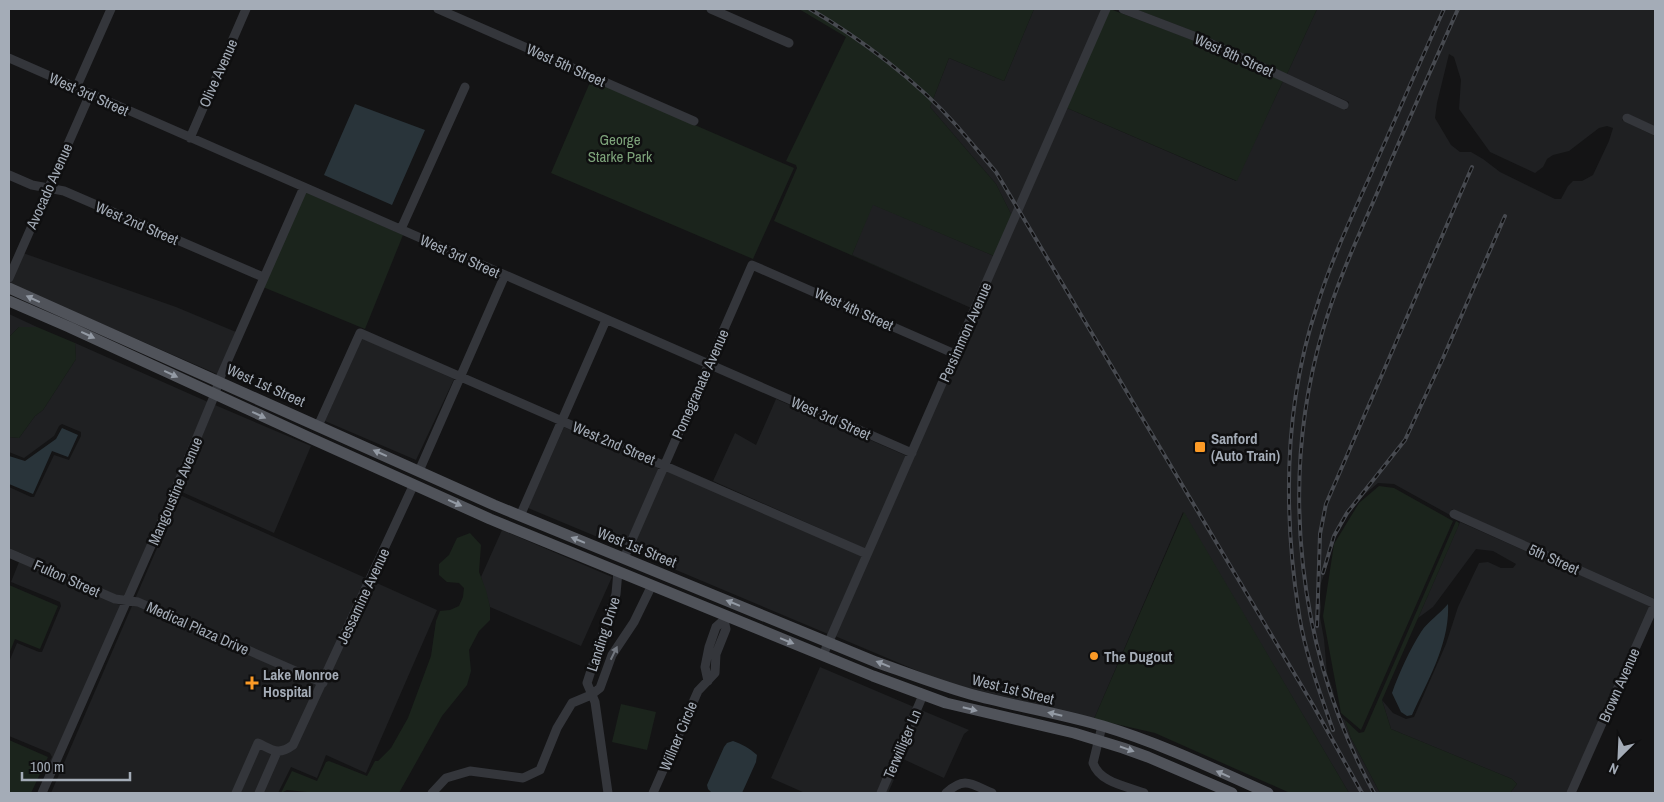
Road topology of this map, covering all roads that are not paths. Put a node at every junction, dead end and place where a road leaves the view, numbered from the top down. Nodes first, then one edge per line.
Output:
1 (111, 9) edge
2 (246, 9) edge
3 (438, 9) edge
4 (711, 9) edge
5 (1106, 9) edge
6 (1123, 9) edge
7 (789, 43) dead end
8 (9, 58) edge
9 (76, 88) junction
10 (465, 88) dead end
11 (90, 94) junction
12 (1344, 105) dead end
13 (1627, 118) dead end
14 (694, 121) dead end
15 (1655, 131) edge
16 (190, 138) junction
17 (9, 175) edge
18 (304, 187) junction
19 (48, 188) junction
20 (401, 230) junction
21 (752, 265) joint
22 (505, 275) junction
23 (263, 277) junction
24 (9, 278) edge
25 (9, 288) edge
26 (9, 301) edge
27 (606, 320) junction
28 (955, 354) junction
29 (708, 364) junction
30 (460, 377) junction
31 (219, 380) junction
32 (215, 394) junction
33 (562, 421) junction
34 (318, 426) junction
35 (912, 453) junction
36 (664, 464) junction
37 (380, 469) junction
38 (419, 471) junction
39 (414, 484) junction
40 (469, 493) junction
41 (1454, 514) dead end
42 (520, 516) junction
43 (9, 553) edge
44 (867, 554) junction
45 (585, 558) junction
46 (624, 558) junction
47 (618, 571) junction
48 (652, 585) junction
49 (126, 602) junction
50 (1655, 604) edge
51 (725, 618) junction
52 (829, 642) junction
53 (823, 655) junction
54 (323, 683) junction
55 (591, 695) junction
56 (923, 695) junction
57 (1102, 726) junction
58 (1098, 740) junction
59 (277, 752) junction
60 (42, 793) edge
61 (236, 793) edge
62 (259, 793) edge
63 (432, 793) edge
64 (608, 793) edge
65 (653, 793) edge
66 (881, 793) edge
67 (946, 793) edge
68 (992, 793) edge
69 (1144, 793) edge
70 (1232, 793) edge
71 (1268, 793) edge
72 (1571, 793) edge

1 - 9 street
2 - 16 street, Olive Avenue
3 - 14 street, West 5th Street
4 - 7 street
5 - 28 street, Persimmon Avenue
6 - 12 street, West 8th Street
8 - 9 street, West 3rd Street
9 - 11 street, West 3rd Street
10 - 20 street
11 - 16 street, West 3rd Street
11 - 19 street, Avocado Avenue
13 - 15 street
16 - 18 street, West 3rd Street
17 - 19 street, West 2nd Street
18 - 20 street, West 3rd Street
18 - 23 street, Mangoustine Avenue
19 - 23 street, West 2nd Street
19 - 24 street, Avocado Avenue
20 - 22 street, West 3rd Street
21 - 28 street, West 4th Street
21 - 29 street, Pomegranate Avenue
22 - 27 street, West 3rd Street
22 - 30 street
23 - 31 street, Mangoustine Avenue
31 -> 25 main road, West 1st Street
26 -> 32 main road, West 1st Street
27 - 29 street, West 3rd Street
27 - 33 street
28 - 35 street, Persimmon Avenue
29 - 35 street, West 3rd Street
29 - 36 street, Pomegranate Avenue
30 - 33 street, West 2nd Street
30 - 34 street, West 2nd Street
30 - 38 street
31 - 32 street, Mangoustine Avenue
31 - 34 main road, West 1st Street
32 -> 37 main road, West 1st Street
32 - 49 street, Mangoustine Avenue
33 - 36 street, West 2nd Street
33 - 42 street
38 -> 34 main road, West 1st Street
35 - 44 street, Persimmon Avenue
36 - 44 street, West 2nd Street
36 - 46 street, Pomegranate Avenue
37 - 38 main road
37 - 39 main road, West 1st Street
38 - 40 main road, West 1st Street
39 - 40 main road
39 -> 45 main road, West 1st Street
39 - 54 street, Jessamine Avenue
40 - 42 main road, West 1st Street
41 - 50 street, 5th Street
46 -> 42 main road, West 1st Street
43 - 49 street, Fulton Street
44 - 52 street, Persimmon Avenue
45 - 46 main road
45 - 47 main road, West 1st Street
52 -> 46 main road, West 1st Street
47 - 48 main road, West 1st Street
47 - 55 street, Landing Drive
48 - 51 main road, West 1st Street
55 -> 48 street
49 - 54 street, Medical Plaza Drive
49 - 60 street, Mangoustine Avenue
50 - 72 street, Brown Avenue
51 -> 53 main road, West 1st Street
51 - 65 street, Willner Circle
52 - 53 street, Persimmon Avenue
57 -> 52 main road, West 1st Street
53 - 56 main road, West 1st Street
54 - 59 street, Jessamine Avenue
55 - 63 street
55 - 64 street, Landing Drive
56 -> 58 main road, West 1st Street
56 - 66 street, Terwilliger Ln
57 - 58 street
71 -> 57 main road, West 1st Street
58 - 69 street
58 -> 70 main road, West 1st Street
59 - 61 street
59 - 62 street
67 - 68 street

